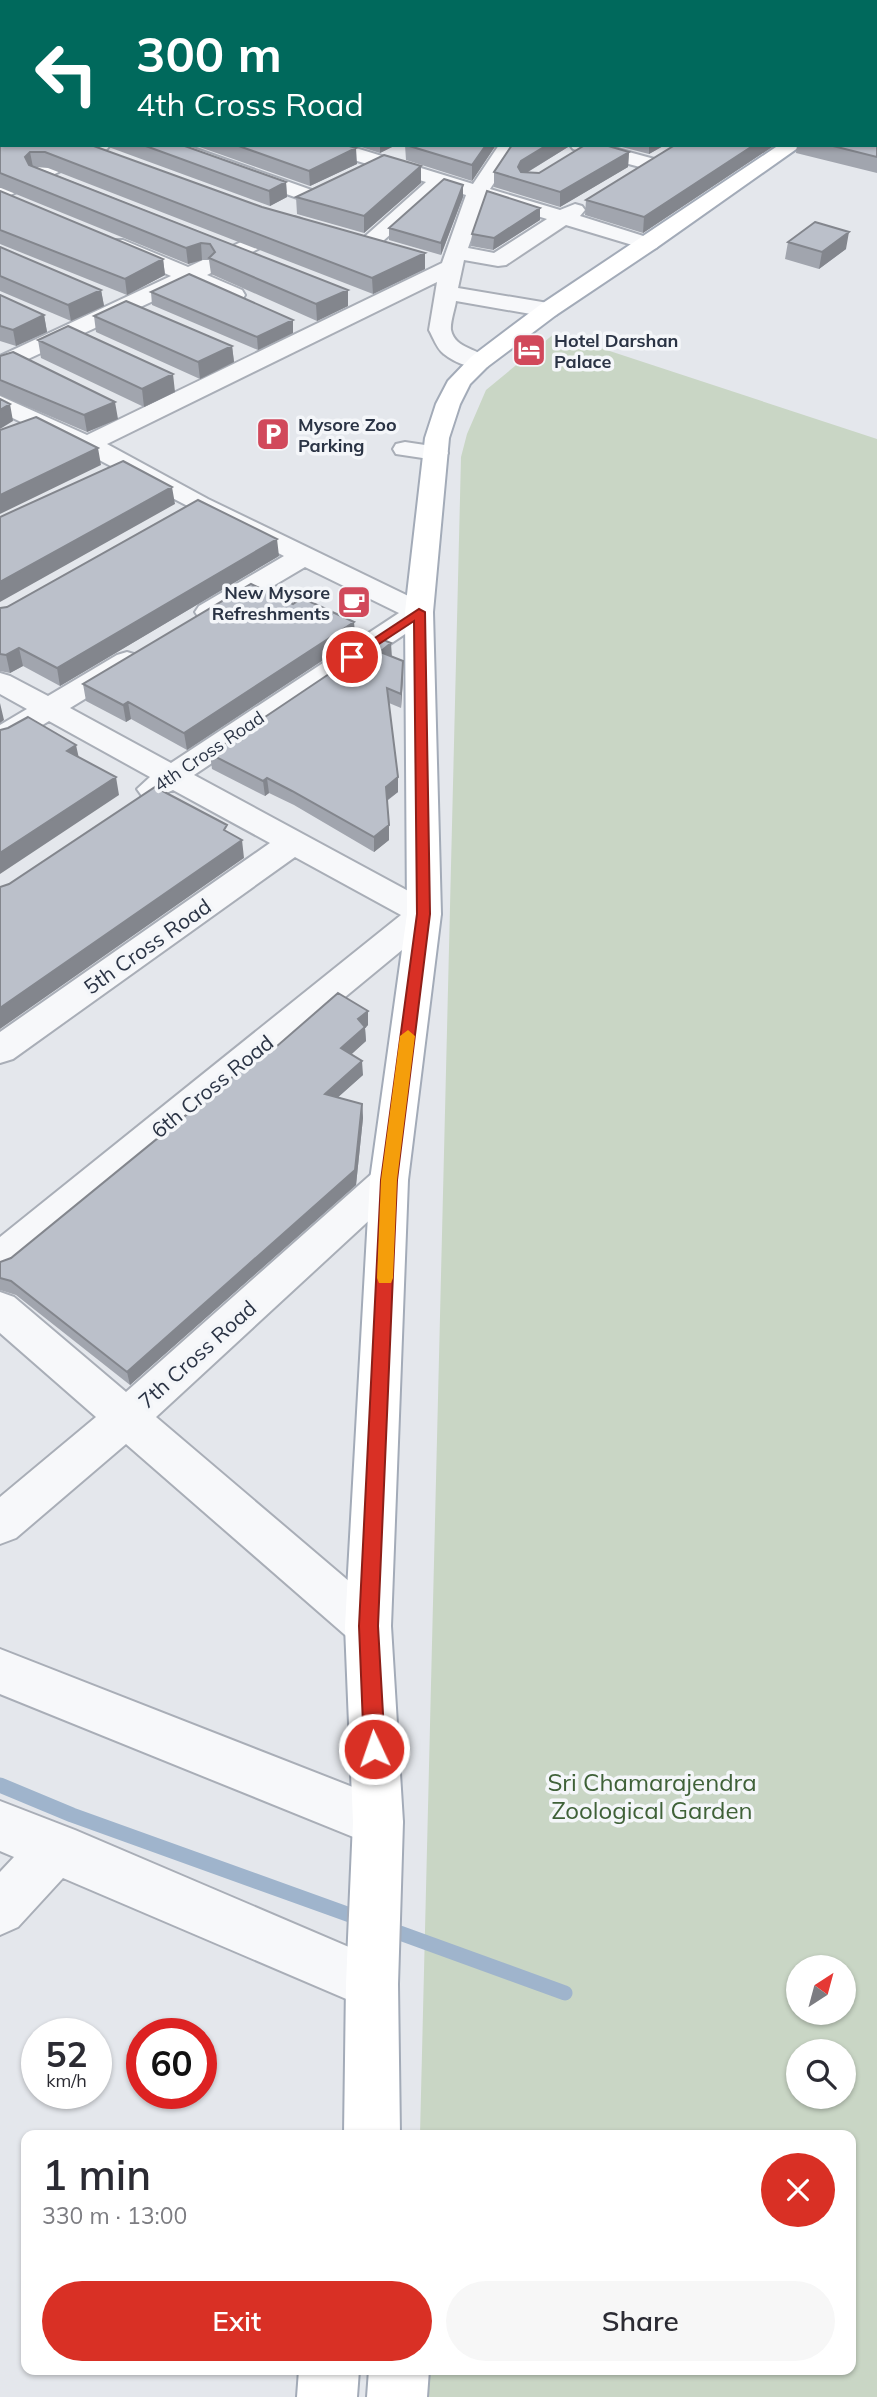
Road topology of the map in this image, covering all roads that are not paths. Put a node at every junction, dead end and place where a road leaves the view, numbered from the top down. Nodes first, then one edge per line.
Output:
1 (171, 147) edge
2 (330, 147) edge
3 (508, 147) edge
4 (582, 147) edge
5 (789, 147) edge
6 (246, 150) edge
7 (102, 151) edge
8 (406, 151) dead end
9 (674, 151) edge
10 (563, 162) edge
11 (215, 163) junction
12 (382, 164) junction
13 (651, 164) junction
14 (40, 174) junction
15 (359, 175) edge
16 (629, 178) edge
17 (439, 181) junction
18 (65, 183) edge
19 (336, 186) edge
20 (477, 193) junction
21 (0, 195) edge
22 (313, 197) junction
23 (595, 198) edge
24 (25, 207) edge
25 (561, 218) junction
26 (294, 223) junction
27 (319, 230) edge
28 (343, 237) edge
29 (101, 238) edge
30 (214, 242) edge
31 (368, 244) junction
32 (649, 244) junction
33 (392, 251) edge
34 (238, 252) junction
35 (415, 258) edge
36 (454, 260) junction
37 (263, 261) edge
38 (189, 275) junction
39 (447, 293) junction
40 (102, 295) edge
41 (348, 295) dead end
42 (248, 301) edge
43 (373, 304) junction
44 (128, 306) junction
45 (548, 310) junction
46 (152, 316) edge
47 (49, 320) edge
48 (296, 323) dead end
49 (73, 331) junction
50 (319, 333) junction
51 (98, 343) edge
52 (236, 352) dead end
53 (5, 358) edge
54 (260, 362) junction
55 (479, 362) junction
56 (39, 369) edge
57 (174, 379) dead end
58 (199, 391) junction
59 (0, 403) edge
60 (121, 408) dead end
61 (144, 419) junction
62 (37, 422) junction
63 (12, 434) edge
64 (87, 444) junction
65 (199, 504) junction
66 (175, 517) edge
67 (304, 556) junction
68 (419, 612) junction
69 (187, 625) edge
70 (152, 646) edge
71 (0, 682) edge
72 (47, 709) junction
73 (0, 738) edge
74 (172, 776) junction
75 (126, 807) edge
76 (294, 842) junction
77 (424, 914) junction
78 (0, 1050) edge
79 (389, 1180) junction
80 (0, 1259) edge
81 (0, 1309) edge
82 (126, 1418) junction
83 (0, 1524) edge
84 (368, 1626) junction
85 (0, 1671) edge
86 (0, 1826) edge
87 (378, 1833) junction
88 (57, 1848) junction
89 (0, 1909) edge
90 (373, 1971) junction
91 (372, 2130) edge
92 (329, 2375) edge
93 (399, 2375) edge
94 (327, 2397) edge
95 (397, 2397) edge

1 - 11 street
2 - 12 street
3 - 20 street
4 - 10 street
4 - 13 street
5 - 32 main road
6 - 11 street
7 - 14 street
8 - 12 street
9 - 13 street
11 - 22 street
12 - 15 street
12 - 17 street
13 - 16 street
14 - 18 street
14 - 21 street
17 - 20 street
17 - 31 street
19 - 22 street
20 - 25 street
20 - 36 street
21 - 24 street
22 - 26 street
23 - 25 street
25 - 32 street
25 - 36 street
26 - 27 street
26 - 34 street
28 - 31 street
29 - 38 street
30 - 34 street
31 - 33 street
32 - 45 main road
34 - 37 street
34 - 38 street
35 - 36 street
36 - 39 street
36 - 43 street
38 - 42 street
38 - 44 street
39 - 45 street
39 - 55 street
40 - 44 street
41 - 43 street
43 - 50 street
44 - 46 street
44 - 49 street
45 - 55 main road
47 - 49 street
48 - 50 street
49 - 51 street
49 - 53 street
50 - 54 street
52 - 54 street
53 - 56 street
54 - 58 street
55 - 68 main road
57 - 58 street
58 - 61 street
59 - 62 street
60 - 61 street
61 - 64 street
62 - 63 street
62 - 64 street
64 - 65 street
65 - 66 street
65 - 67 street
67 - 68 street
67 - 69 street
68 - 74 street, 4th Cross Road
68 - 77 main road
70 - 72 street
71 - 72 street
72 - 73 street
72 - 74 street
74 - 75 street, 4th Cross Road
74 - 76 street
76 - 77 street
76 - 78 street, 5th Cross Road
77 - 79 main road
77 - 80 street, 6th Cross Road
79 - 82 street, 7th Cross Road
79 - 84 main road
81 - 82 street
82 - 83 street, 7th Cross Road
82 - 84 street
84 - 87 main road
85 - 87 street
86 - 88 street
87 - 90 main road
88 - 89 street
88 - 90 street
90 - 91 main road
92 - 94 main road
93 - 95 main road

